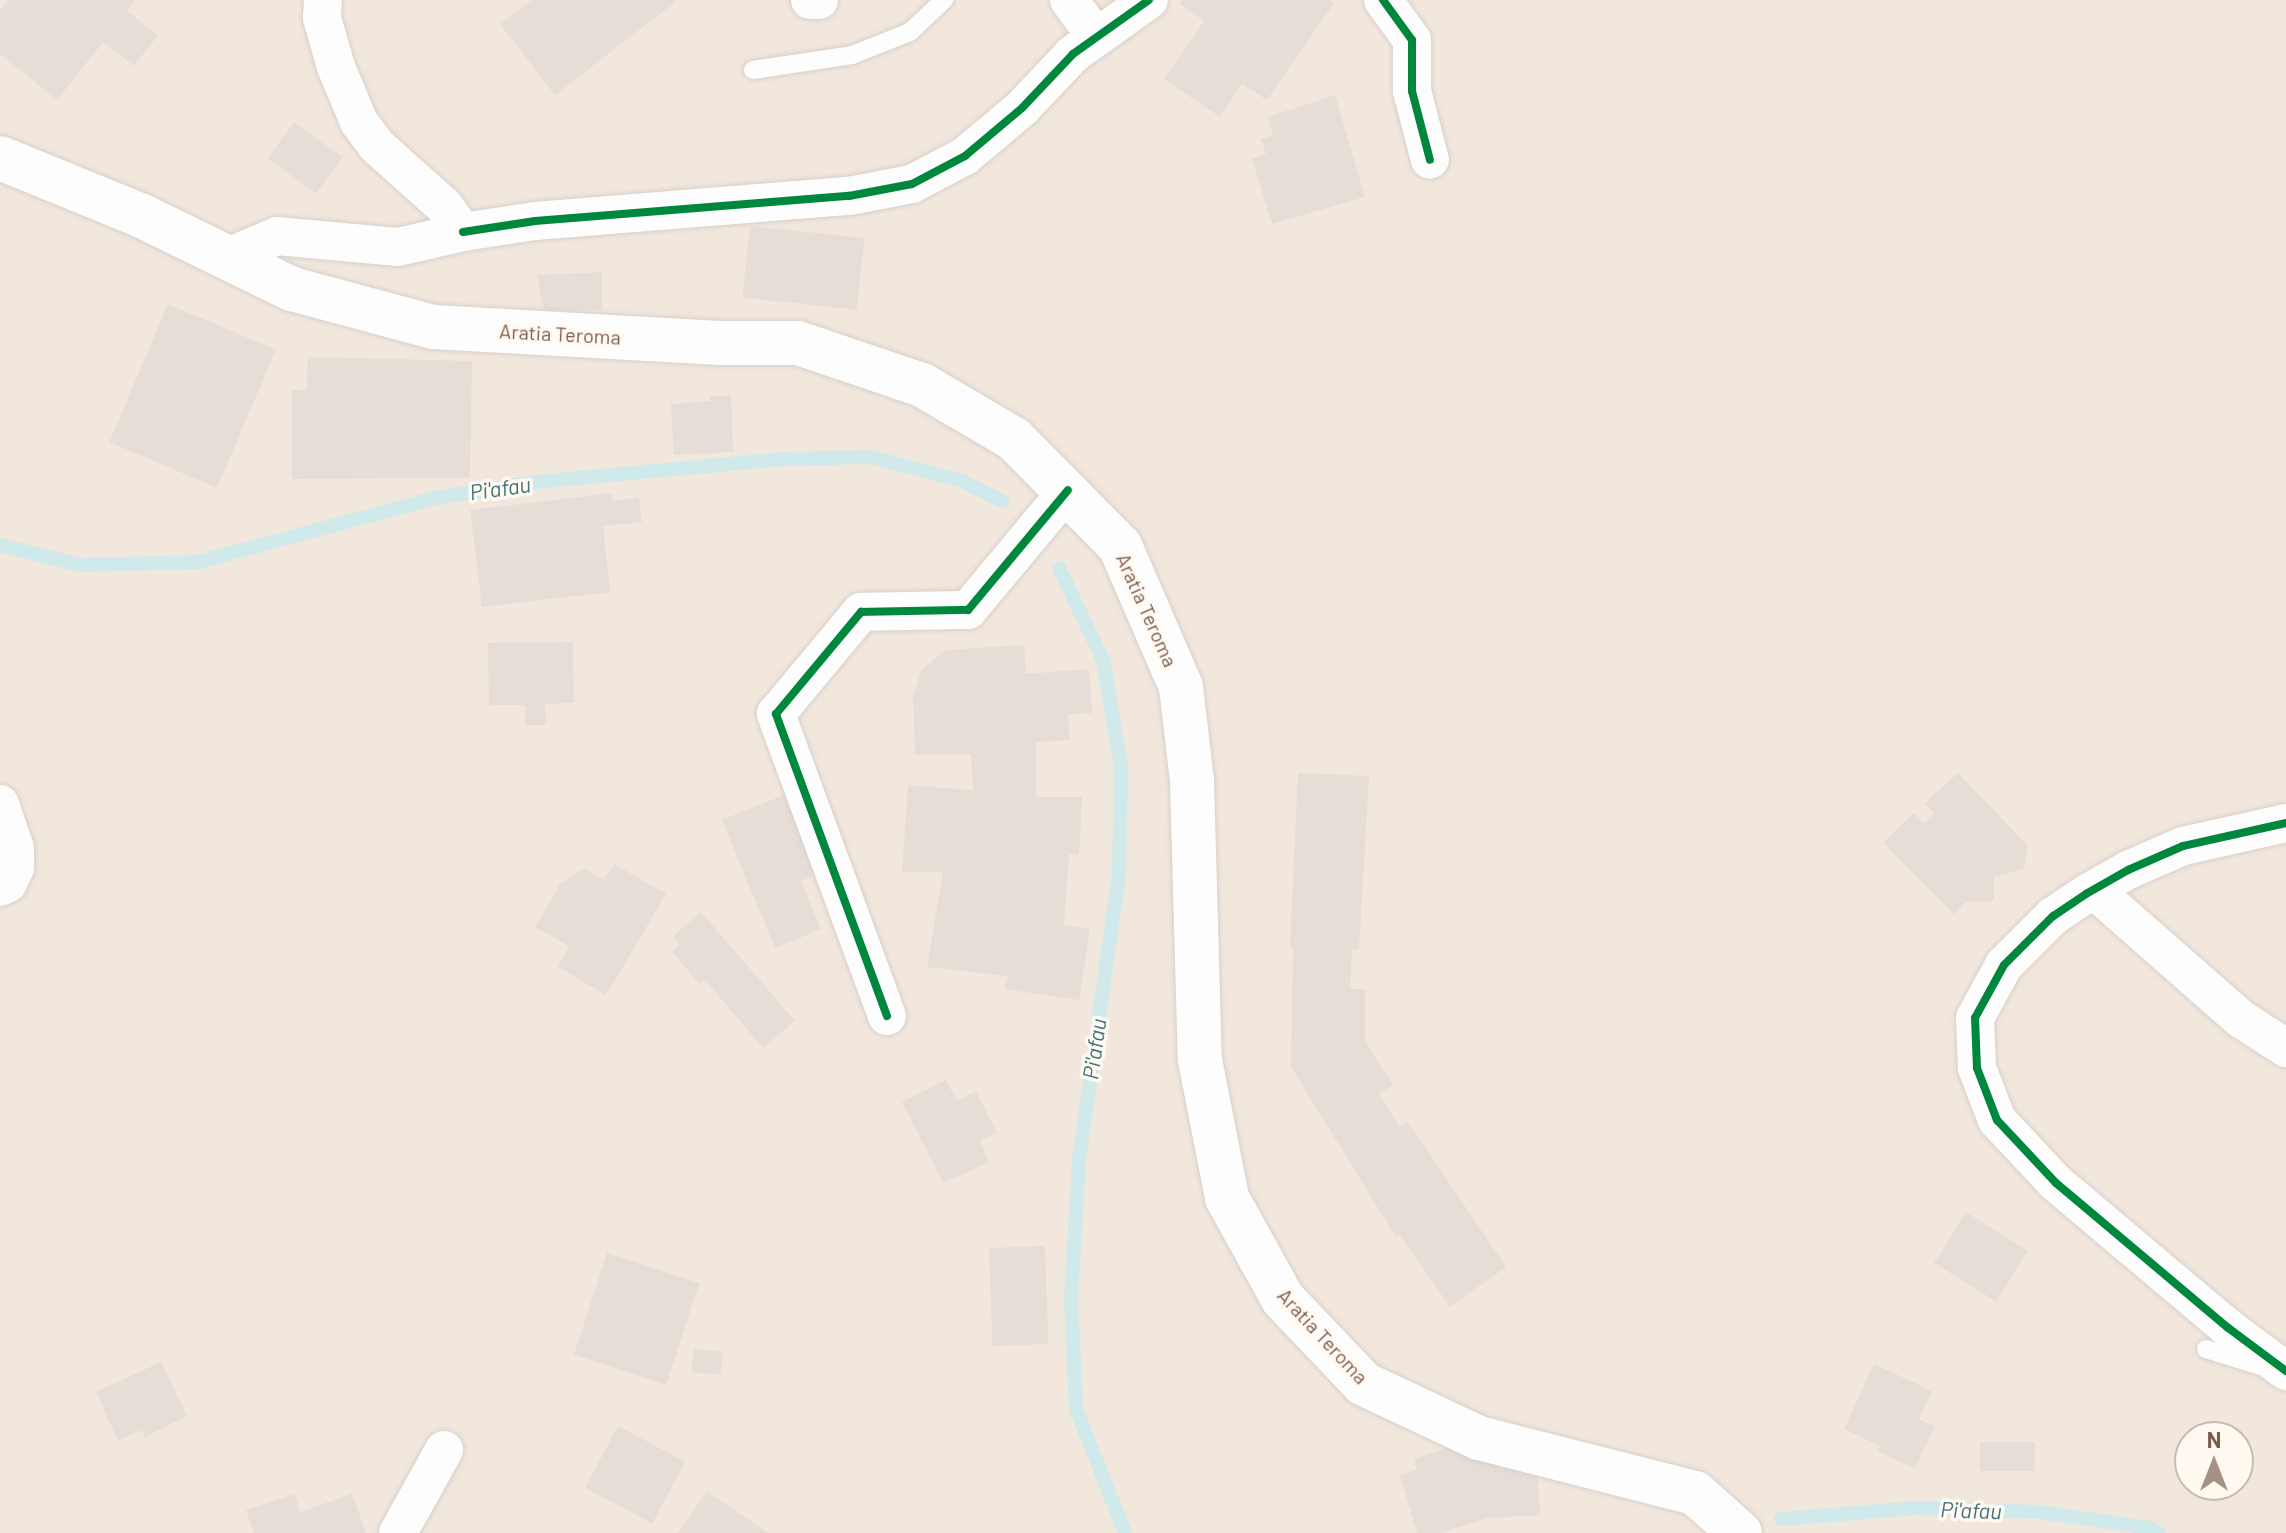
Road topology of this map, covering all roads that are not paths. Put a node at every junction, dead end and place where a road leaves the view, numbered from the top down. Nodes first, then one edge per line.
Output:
1 (323, 0) edge
2 (810, 0) edge
3 (819, 0) edge
4 (944, 0) edge
5 (1069, 0) edge
6 (1149, 0) edge
7 (1383, 0) edge
8 (1096, 37) junction
9 (753, 70) dead end
10 (0, 158) edge
11 (1430, 160) dead end
12 (463, 232) junction
13 (228, 257) junction
14 (1068, 490) junction
15 (0, 804) edge
16 (2286, 823) edge
17 (0, 887) edge
18 (2094, 890) junction
19 (887, 1016) dead end
20 (2286, 1048) edge
21 (2206, 1349) dead end
22 (2286, 1373) edge
23 (444, 1450) dead end
24 (398, 1533) edge
25 (1740, 1533) edge

1 - 12 street
2 - 3 street
4 - 9 lane
5 - 8 street
6 - 8 street
7 - 11 street
8 - 12 street
10 - 13 main road, Aratia Teroma
12 - 13 street
13 - 14 main road, Aratia Teroma
14 - 19 street
14 - 25 main road, Aratia Teroma
15 - 17 street
16 - 18 street
18 - 20 street
18 - 22 street
21 - 22 lane
23 - 24 street

